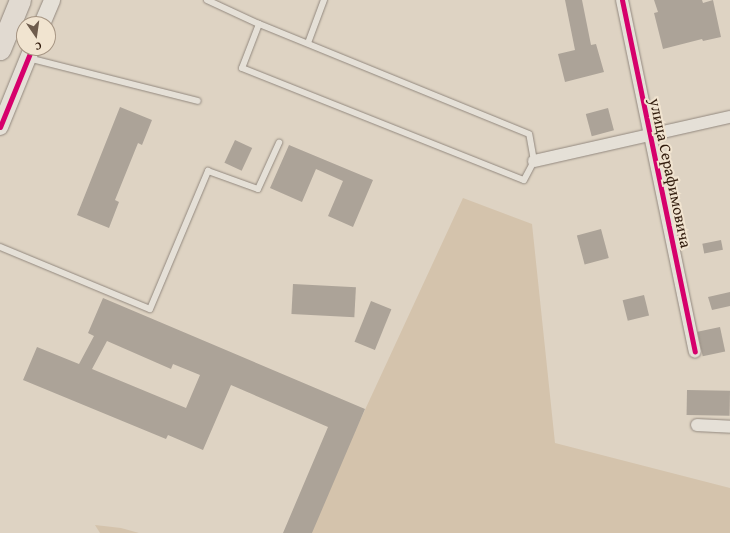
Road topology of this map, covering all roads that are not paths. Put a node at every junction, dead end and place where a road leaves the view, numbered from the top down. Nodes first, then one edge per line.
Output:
1 (20, 0) edge
2 (52, 0) edge
3 (207, 0) edge
4 (324, 0) edge
5 (622, 0) edge
6 (45, 16) edge
7 (259, 24) junction
8 (308, 44) junction
9 (0, 49) edge
10 (29, 56) edge
11 (40, 56) edge
12 (198, 101) dead end
13 (730, 117) edge
14 (0, 127) edge
15 (650, 133) junction
16 (279, 142) dead end
17 (534, 161) junction
18 (0, 247) edge
19 (695, 352) dead end
20 (697, 425) dead end
21 (730, 427) edge

1 - 9 highway
2 - 6 street
3 - 7 lane
4 - 8 lane
5 - 15 street, улица Серафимовича
7 - 8 lane
7 - 17 lane
8 - 17 lane
10 - 14 street
11 - 12 lane
13 - 15 street
15 - 17 street
15 - 19 street, улица Серафимовича
16 - 18 lane
20 - 21 street

